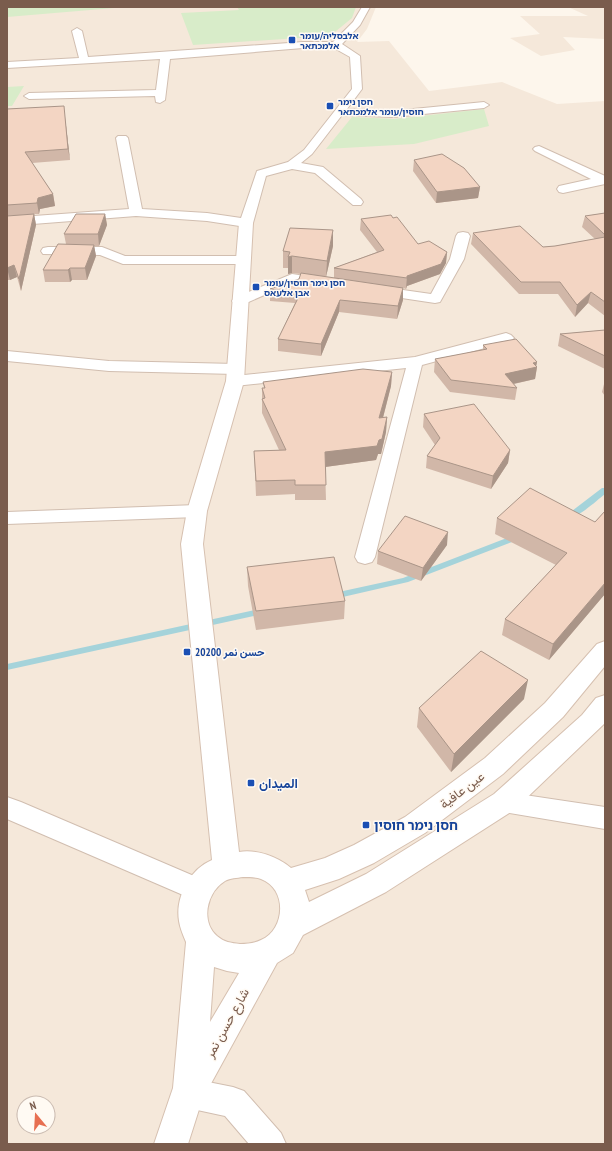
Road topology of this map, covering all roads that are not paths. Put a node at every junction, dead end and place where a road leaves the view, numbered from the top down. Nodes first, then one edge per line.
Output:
1 (366, 7) edge
2 (77, 31) dead end
3 (336, 45) junction
4 (165, 56) junction
5 (84, 60) junction
6 (7, 65) edge
7 (29, 96) dead end
8 (484, 105) dead end
9 (339, 112) junction
10 (122, 138) dead end
11 (539, 149) dead end
12 (292, 165) junction
13 (604, 180) edge
14 (563, 189) dead end
15 (357, 202) dead end
16 (136, 212) junction
17 (7, 222) edge
18 (246, 223) junction
19 (463, 236) dead end
20 (48, 251) dead end
21 (243, 260) junction
22 (337, 284) edge
23 (360, 288) edge
24 (240, 301) junction
25 (506, 338) dead end
26 (7, 356) edge
27 (415, 362) junction
28 (235, 375) junction
29 (197, 511) junction
30 (7, 518) edge
31 (365, 557) dead end
32 (605, 650) edge
33 (605, 704) edge
34 (504, 802) junction
35 (7, 808) edge
36 (605, 818) edge
37 (227, 867) junction
38 (286, 882) junction
39 (199, 890) junction
40 (292, 925) junction
41 (201, 941) junction
42 (266, 954) junction
43 (188, 1093) junction
44 (171, 1144) edge
45 (270, 1144) edge

1 - 3 street
2 - 5 street
3 - 4 street
3 - 9 street
4 - 5 street
4 - 7 street
5 - 6 street
8 - 9 street
9 - 12 street
10 - 16 street
11 - 13 street
12 - 15 street
12 - 18 street
13 - 14 street
16 - 17 street
16 - 18 street
18 - 21 main road
19 - 23 street
20 - 21 street
21 - 24 main road
22 - 24 street
24 - 28 main road
25 - 27 street
26 - 28 street
27 - 28 street
27 - 31 street
28 - 29 main road
29 - 30 street
29 - 37 main road
32 - 38 main road, عين عافية
33 - 34 main road
34 - 36 street
34 - 40 main road
35 - 39 street
37 - 38 main road
37 - 39 main road
38 - 40 main road
39 - 41 main road
40 - 42 main road
41 - 42 main road
41 - 43 main road, شارع حسن نمر
42 - 43 main road, شارع حسن نمر
43 - 44 main road, شارع حسن نمر
43 - 45 street

